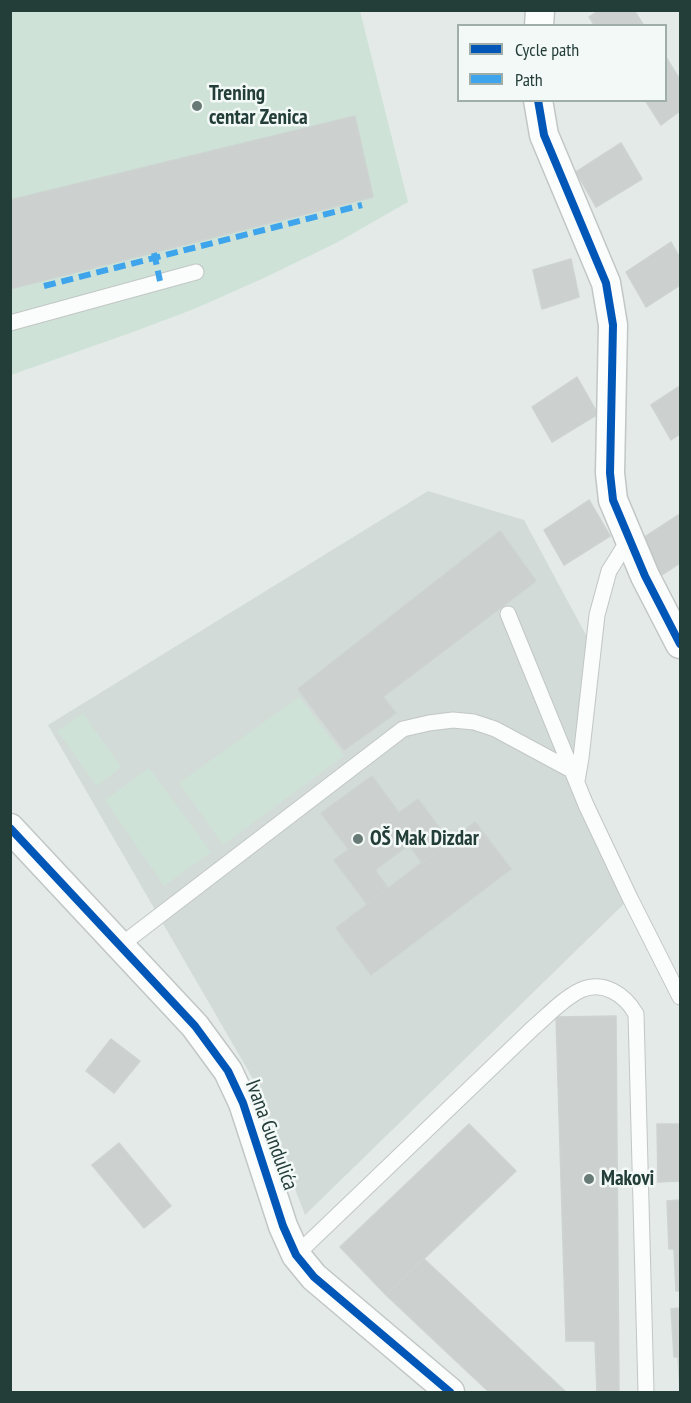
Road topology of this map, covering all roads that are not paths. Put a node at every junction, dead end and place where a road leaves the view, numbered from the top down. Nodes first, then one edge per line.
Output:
1 (538, 102) edge
2 (196, 272) dead end
3 (10, 323) edge
4 (629, 539) junction
5 (508, 614) dead end
6 (681, 644) edge
7 (575, 776) junction
8 (10, 828) edge
9 (121, 945) junction
10 (681, 997) edge
11 (296, 1255) junction
12 (450, 1392) edge
13 (646, 1392) edge

1 - 4 street
2 - 3 lane
4 - 6 street
4 - 7 lane
5 - 7 lane
7 - 9 lane
7 - 10 lane
8 - 9 street, Ivana Gundulića
9 - 11 street, Ivana Gundulića
11 - 12 street, Ivana Gundulića
11 - 13 lane

